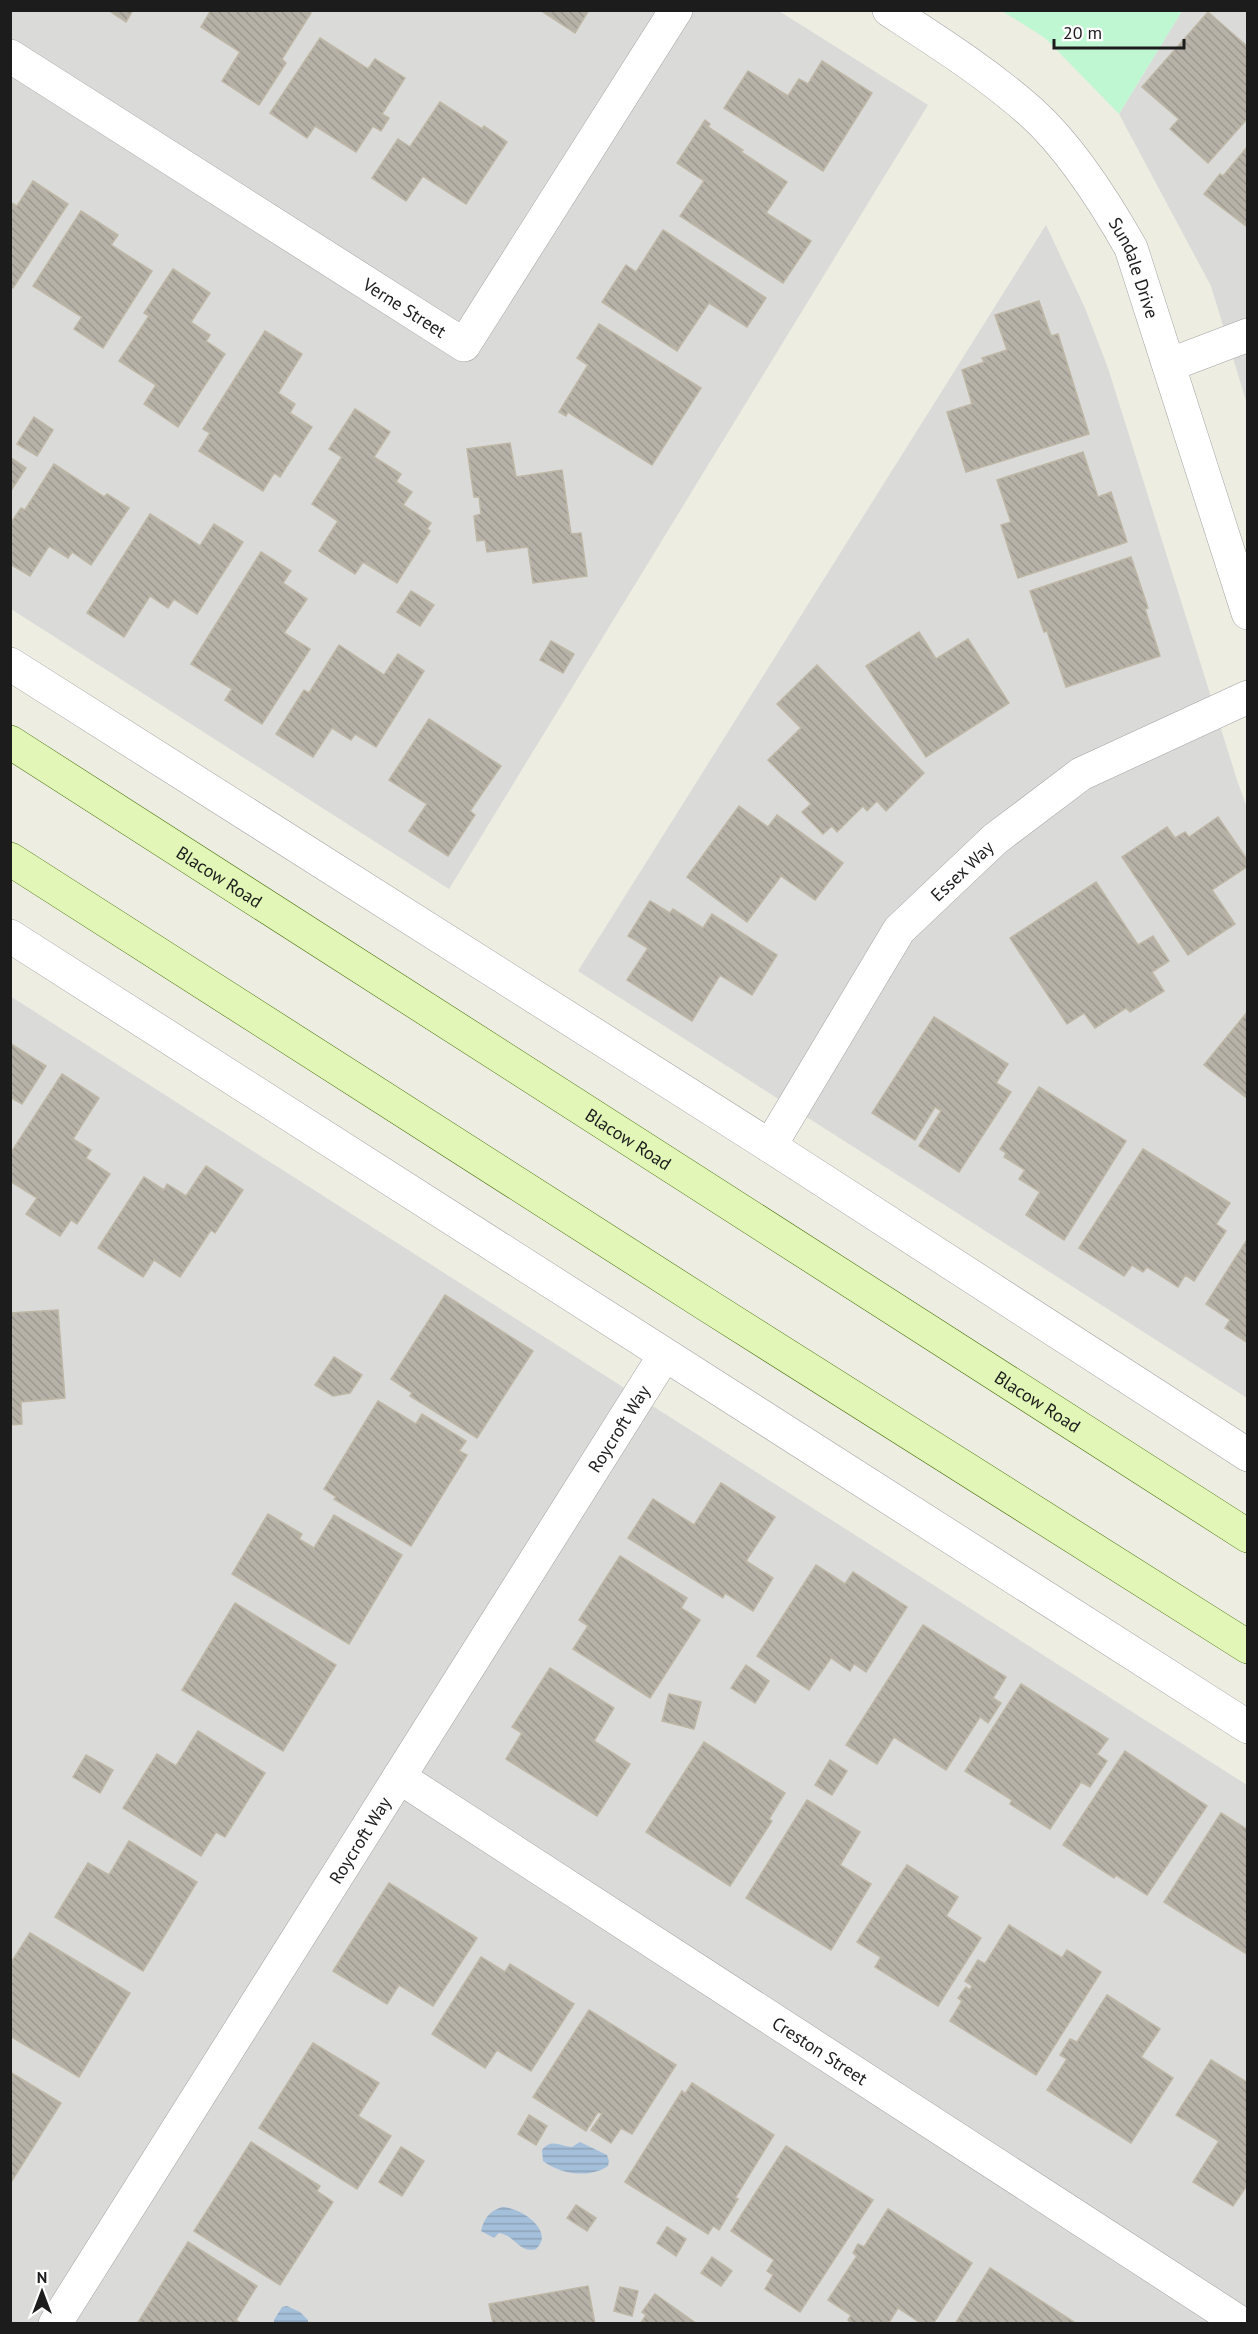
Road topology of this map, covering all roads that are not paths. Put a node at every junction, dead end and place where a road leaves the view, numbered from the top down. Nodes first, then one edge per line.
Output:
1 (676, 10) edge
2 (889, 10) edge
3 (10, 56) edge
4 (1248, 335) edge
5 (1169, 365) junction
6 (1248, 613) edge
7 (10, 664) edge
8 (1248, 698) edge
9 (10, 742) edge
10 (10, 859) edge
11 (10, 936) edge
12 (770, 1146) junction
13 (664, 1356) junction
14 (1248, 1455) edge
15 (1248, 1536) edge
16 (1248, 1647) edge
17 (1248, 1727) edge
18 (399, 1777) junction
19 (55, 2324) edge
20 (1242, 2324) edge

1 - 3 street, Verne Street
2 - 5 street, Sundale Drive
4 - 5 street
5 - 6 street, Sundale Drive
7 - 12 street
8 - 12 street, Essex Way
9 - 15 main road, Blacow Road
10 - 16 main road
11 - 13 street
12 - 14 street
13 - 17 street
13 - 18 street, Roycroft Way
18 - 19 street, Roycroft Way
18 - 20 street, Creston Street

